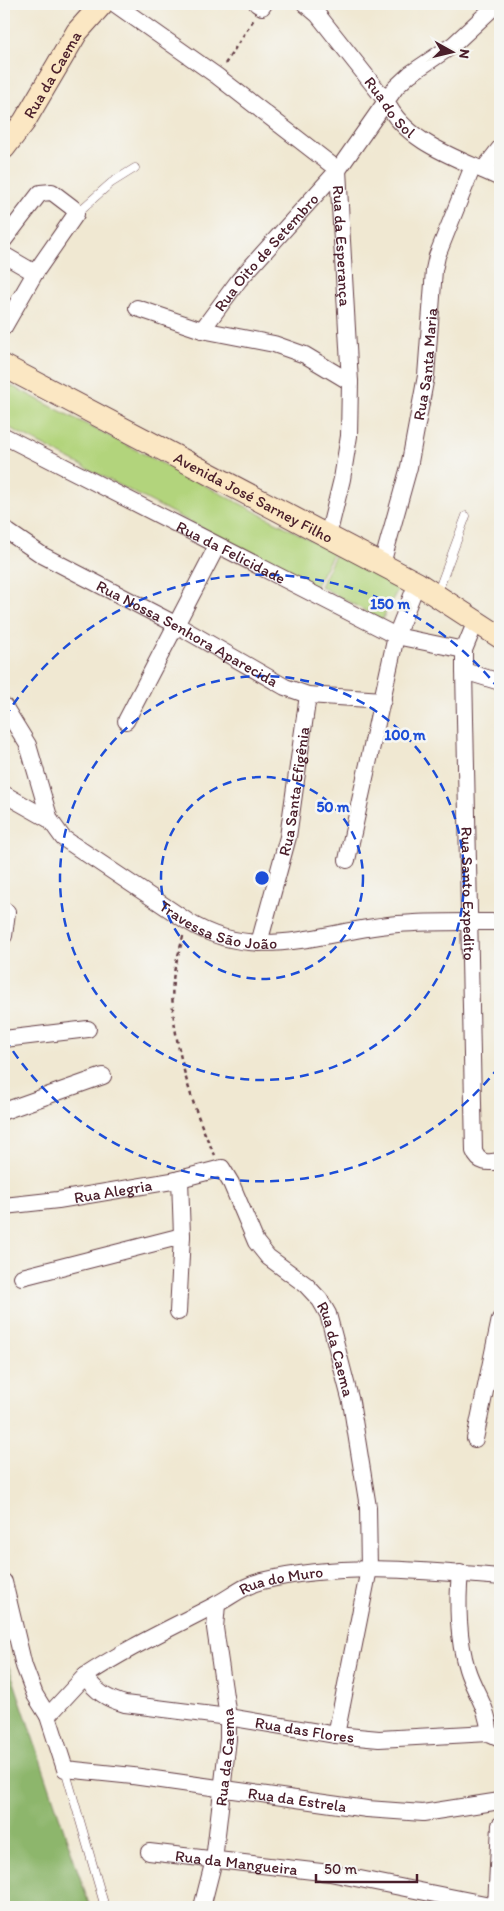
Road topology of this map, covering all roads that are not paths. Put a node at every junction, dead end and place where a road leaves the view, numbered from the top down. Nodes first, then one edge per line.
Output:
1 (102, 4) edge
2 (115, 4) edge
3 (305, 4) edge
4 (497, 8) edge
5 (386, 101) junction
6 (4, 148) edge
7 (500, 148) edge
8 (135, 168) dead end
9 (478, 168) junction
10 (338, 170) junction
11 (500, 178) edge
12 (76, 214) junction
13 (4, 240) edge
14 (4, 255) edge
15 (35, 273) junction
16 (137, 308) dead end
17 (4, 328) edge
18 (202, 330) junction
19 (4, 366) edge
20 (350, 382) junction
21 (4, 436) edge
22 (466, 516) dead end
23 (4, 529) edge
24 (328, 536) junction
25 (217, 546) junction
26 (382, 564) junction
27 (417, 583) junction
28 (437, 595) junction
29 (476, 621) junction
30 (175, 624) junction
31 (396, 636) junction
32 (500, 637) edge
33 (464, 650) junction
34 (464, 671) junction
35 (500, 682) edge
36 (308, 695) junction
37 (383, 700) junction
38 (4, 706) edge
39 (126, 721) dead end
40 (4, 794) edge
41 (50, 820) junction
42 (347, 860) dead end
43 (4, 910) edge
44 (470, 922) junction
45 (500, 922) edge
46 (4, 936) edge
47 (259, 943) junction
48 (88, 1028) dead end
49 (4, 1039) edge
50 (103, 1076) dead end
51 (4, 1111) edge
52 (493, 1162) edge
53 (222, 1168) joint
54 (180, 1179) junction
55 (4, 1206) edge
56 (182, 1236) junction
57 (22, 1278) dead end
58 (178, 1312) dead end
59 (500, 1320) edge
60 (475, 1439) dead end
61 (369, 1569) junction
62 (460, 1573) junction
63 (500, 1577) edge
64 (4, 1582) edge
65 (218, 1604) junction
66 (85, 1676) junction
67 (48, 1716) junction
68 (228, 1717) junction
69 (336, 1735) junction
70 (494, 1736) edge
71 (65, 1769) junction
72 (223, 1789) junction
73 (500, 1801) edge
74 (500, 1825) edge
75 (149, 1852) dead end
76 (214, 1860) junction
77 (104, 1907) edge
78 (202, 1907) edge
79 (496, 1907) edge
80 (500, 1907) edge

1 - 6 main road, Rua da Caema
2 - 10 street, Rua da Esperança
3 - 5 street, Rua do Sol
4 - 5 street, Rua Oito de Setembro
5 - 9 street, Rua do Sol
5 - 10 street, Rua Oito de Setembro
7 - 9 street, Rua Santa Maria
8 - 12 lane
9 - 11 street, Rua do Sol
9 - 26 street, Rua Santa Maria
10 - 18 street, Rua Oito de Setembro
10 - 20 street, Rua da Esperança
12 - 13 street
12 - 15 street
14 - 15 street
15 - 17 street
16 - 18 street, Rua Oito de Setembro
18 - 20 street, Rua Oito de Setembro
19 - 24 main road, Avenida José Sarney Filho
20 - 24 street, Rua da Esperança
21 - 25 street, Rua da Felicidade
22 - 28 lane
23 - 30 street, Rua Nossa Senhora Aparecida
24 - 26 main road, Avenida José Sarney Filho
25 - 30 street
25 - 31 street, Rua da Felicidade
26 - 27 main road, Avenida José Sarney Filho
27 - 28 main road, Avenida José Sarney Filho
27 - 31 street
28 - 29 main road, Avenida José Sarney Filho
29 - 32 main road, Avenida José Sarney Filho
29 - 33 street, Rua Santo Expedito
30 - 36 street, Rua Nossa Senhora Aparecida
30 - 39 street
31 - 33 street, Rua da Felicidade
31 - 37 street
33 - 34 street, Rua Santo Expedito
34 - 35 street
34 - 44 street, Rua Santo Expedito
36 - 37 street, Rua Nossa Senhora Aparecida
36 - 47 street, Rua Santa Efigênia
37 - 42 street
38 - 41 street
40 - 41 street, Travessa São João
41 - 47 street, Travessa São João
43 - 46 street
44 - 45 street, Travessa São João
44 - 47 street, Travessa São João
44 - 52 street, Rua Santo Expedito
48 - 49 street
50 - 51 street
53 - 54 street, Rua Alegria
53 - 61 street, Rua da Caema
54 - 55 street, Rua Alegria
54 - 56 street
56 - 57 street
56 - 58 street
59 - 60 street
61 - 62 street, Rua do Muro
61 - 65 street, Rua do Muro
61 - 69 street, Rua da Caema
62 - 63 street, Rua do Muro
62 - 70 street
64 - 67 street
65 - 66 street, Rua do Muro
65 - 68 street, Rua da Caema
66 - 67 street
66 - 68 street, Rua das Flores
67 - 71 street
68 - 69 street, Rua das Flores
68 - 72 street, Rua da Caema
69 - 70 street, Rua das Flores
71 - 72 street, Rua da Estrela
71 - 77 lane
72 - 73 street, Rua da Estrela
72 - 76 street, Rua da Caema
74 - 79 street
75 - 76 street, Rua da Mangueira
76 - 78 street, Rua da Caema
76 - 79 street, Rua da Mangueira
79 - 80 street, Rua da Mangueira

